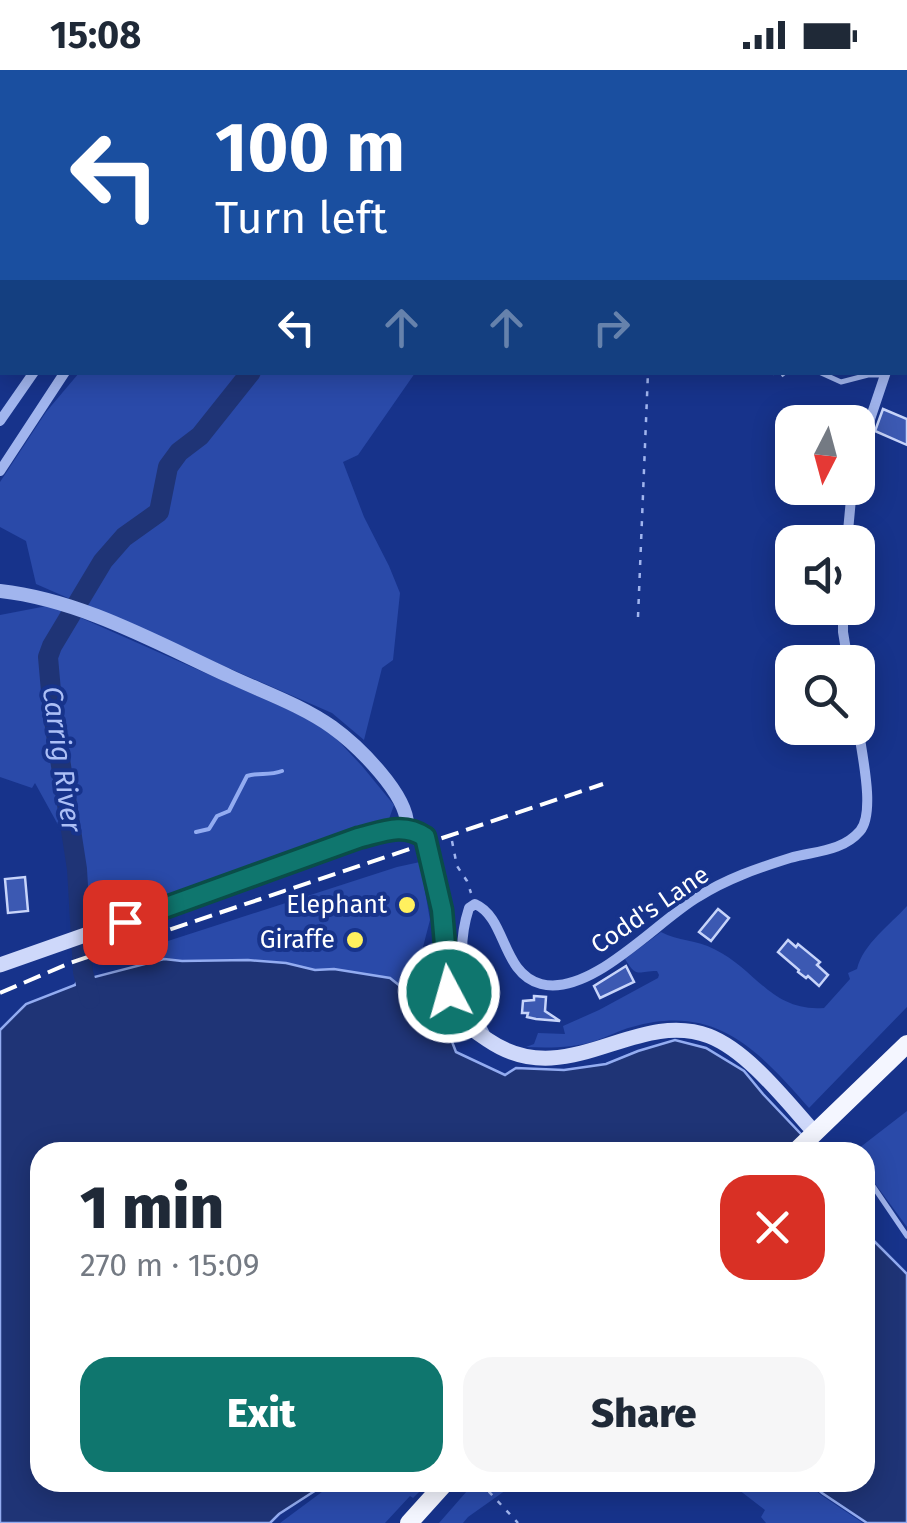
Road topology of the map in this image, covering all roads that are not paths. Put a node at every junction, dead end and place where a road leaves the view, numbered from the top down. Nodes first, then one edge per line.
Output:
1 (32, 375) edge
2 (63, 375) edge
3 (826, 375) edge
4 (868, 375) edge
5 (885, 375) edge
6 (875, 405) edge
7 (0, 421) edge
8 (0, 470) edge
9 (0, 590) edge
10 (860, 745) edge
11 (407, 828) junction
12 (0, 965) edge
13 (489, 1042) junction
14 (907, 1044) edge
15 (806, 1142) edge
16 (875, 1189) edge
17 (907, 1236) edge
18 (437, 1492) edge
19 (409, 1523) edge

1 - 7 street
2 - 8 street
3 - 4 lane
5 - 6 street
9 - 11 street
10 - 13 street, Codd's Lane
11 - 12 main road
11 - 13 main road
13 - 15 main road
14 - 15 highway
16 - 17 lane
18 - 19 highway

